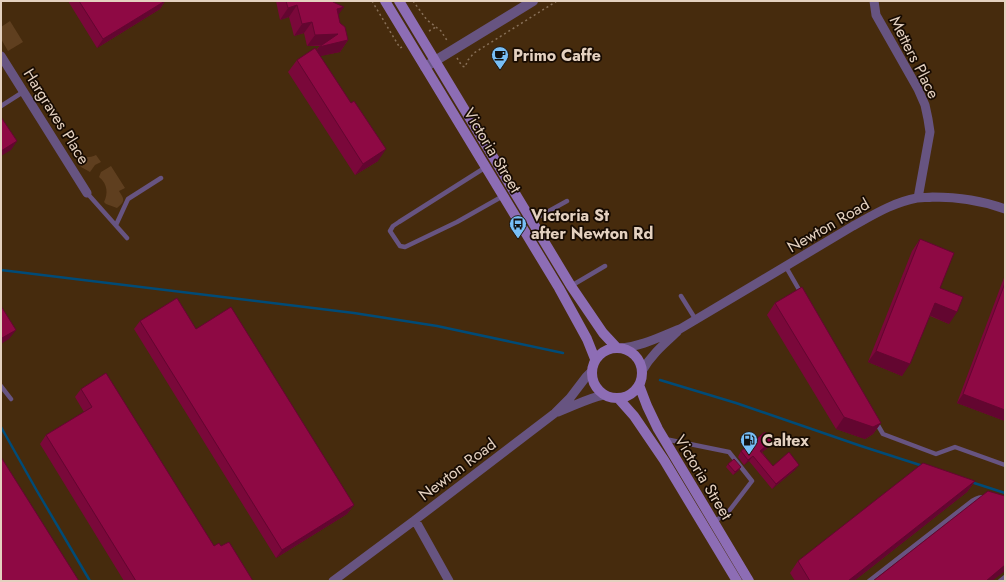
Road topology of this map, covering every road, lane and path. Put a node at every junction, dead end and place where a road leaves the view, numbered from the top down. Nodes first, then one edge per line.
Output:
1 (372, 1) edge
2 (385, 1) edge
3 (399, 1) edge
4 (412, 1) edge
5 (533, 1) edge
6 (557, 1) edge
7 (874, 1) edge
8 (441, 31) dead end
9 (400, 48) dead end
10 (1, 56) edge
11 (434, 61) junction
12 (462, 66) dead end
13 (425, 67) junction
14 (24, 92) junction
15 (1, 106) edge
16 (486, 167) junction
17 (161, 178) dead end
18 (87, 193) joint
19 (503, 196) junction
20 (918, 198) junction
21 (567, 201) dead end
22 (1005, 209) edge
23 (531, 221) junction
24 (116, 225) junction
25 (126, 238) dead end
26 (605, 266) dead end
27 (786, 267) junction
28 (571, 286) junction
29 (681, 296) dead end
30 (804, 298) edge
31 (696, 320) junction
32 (680, 329) junction
33 (619, 347) junction
34 (595, 359) junction
35 (642, 371) junction
36 (591, 372) junction
37 (639, 385) junction
38 (1, 386) edge
39 (604, 395) junction
40 (618, 398) junction
41 (11, 399) dead end
42 (555, 413) junction
43 (872, 415) edge
44 (663, 439) junction
45 (1005, 465) edge
46 (990, 500) edge
47 (415, 520) junction
48 (713, 522) junction
49 (1005, 577) edge
50 (333, 581) edge
51 (449, 581) edge
52 (737, 581) edge
53 (749, 581) edge
54 (869, 581) edge
55 (1000, 581) edge

1 - 9 path
2 - 13 main road, Victoria Street
3 - 11 main road, Victoria Street
4 - 8 path
5 - 11 street
6 - 12 path
7 - 20 street, Metters Place
10 - 14 street, Hargraves Place
11 - 13 street
11 - 23 main road, Victoria Street
13 - 16 main road, Victoria Street
14 - 15 lane
14 - 18 street, Hargraves Place
16 - 19 main road, Victoria Street
16 - 19 lane
17 - 24 lane
18 - 24 lane
19 - 34 main road, Victoria Street
20 - 22 street, Newton Road
20 - 27 street, Newton Road
21 - 23 lane
23 - 28 main road, Victoria Street
24 - 25 lane
26 - 28 lane
27 - 30 lane
27 - 31 street, Newton Road
28 - 33 main road, Victoria Street
29 - 31 lane
31 - 32 street, Newton Road
32 - 33 street, Newton Road
32 - 35 street, Newton Road
33 - 34 main road
33 - 35 main road
34 - 36 main road
35 - 37 main road
36 - 39 main road
36 - 42 street, Newton Road
37 - 40 main road
37 - 44 main road, Victoria Street
38 - 41 lane
39 - 40 main road
39 - 42 street
40 - 52 main road, Victoria Street
42 - 47 street, Newton Road
43 - 45 lane
44 - 48 main road, Victoria Street
44 - 48 lane
46 - 54 lane
47 - 50 street, Newton Road
47 - 51 street
48 - 53 main road, Victoria Street
49 - 55 lane

